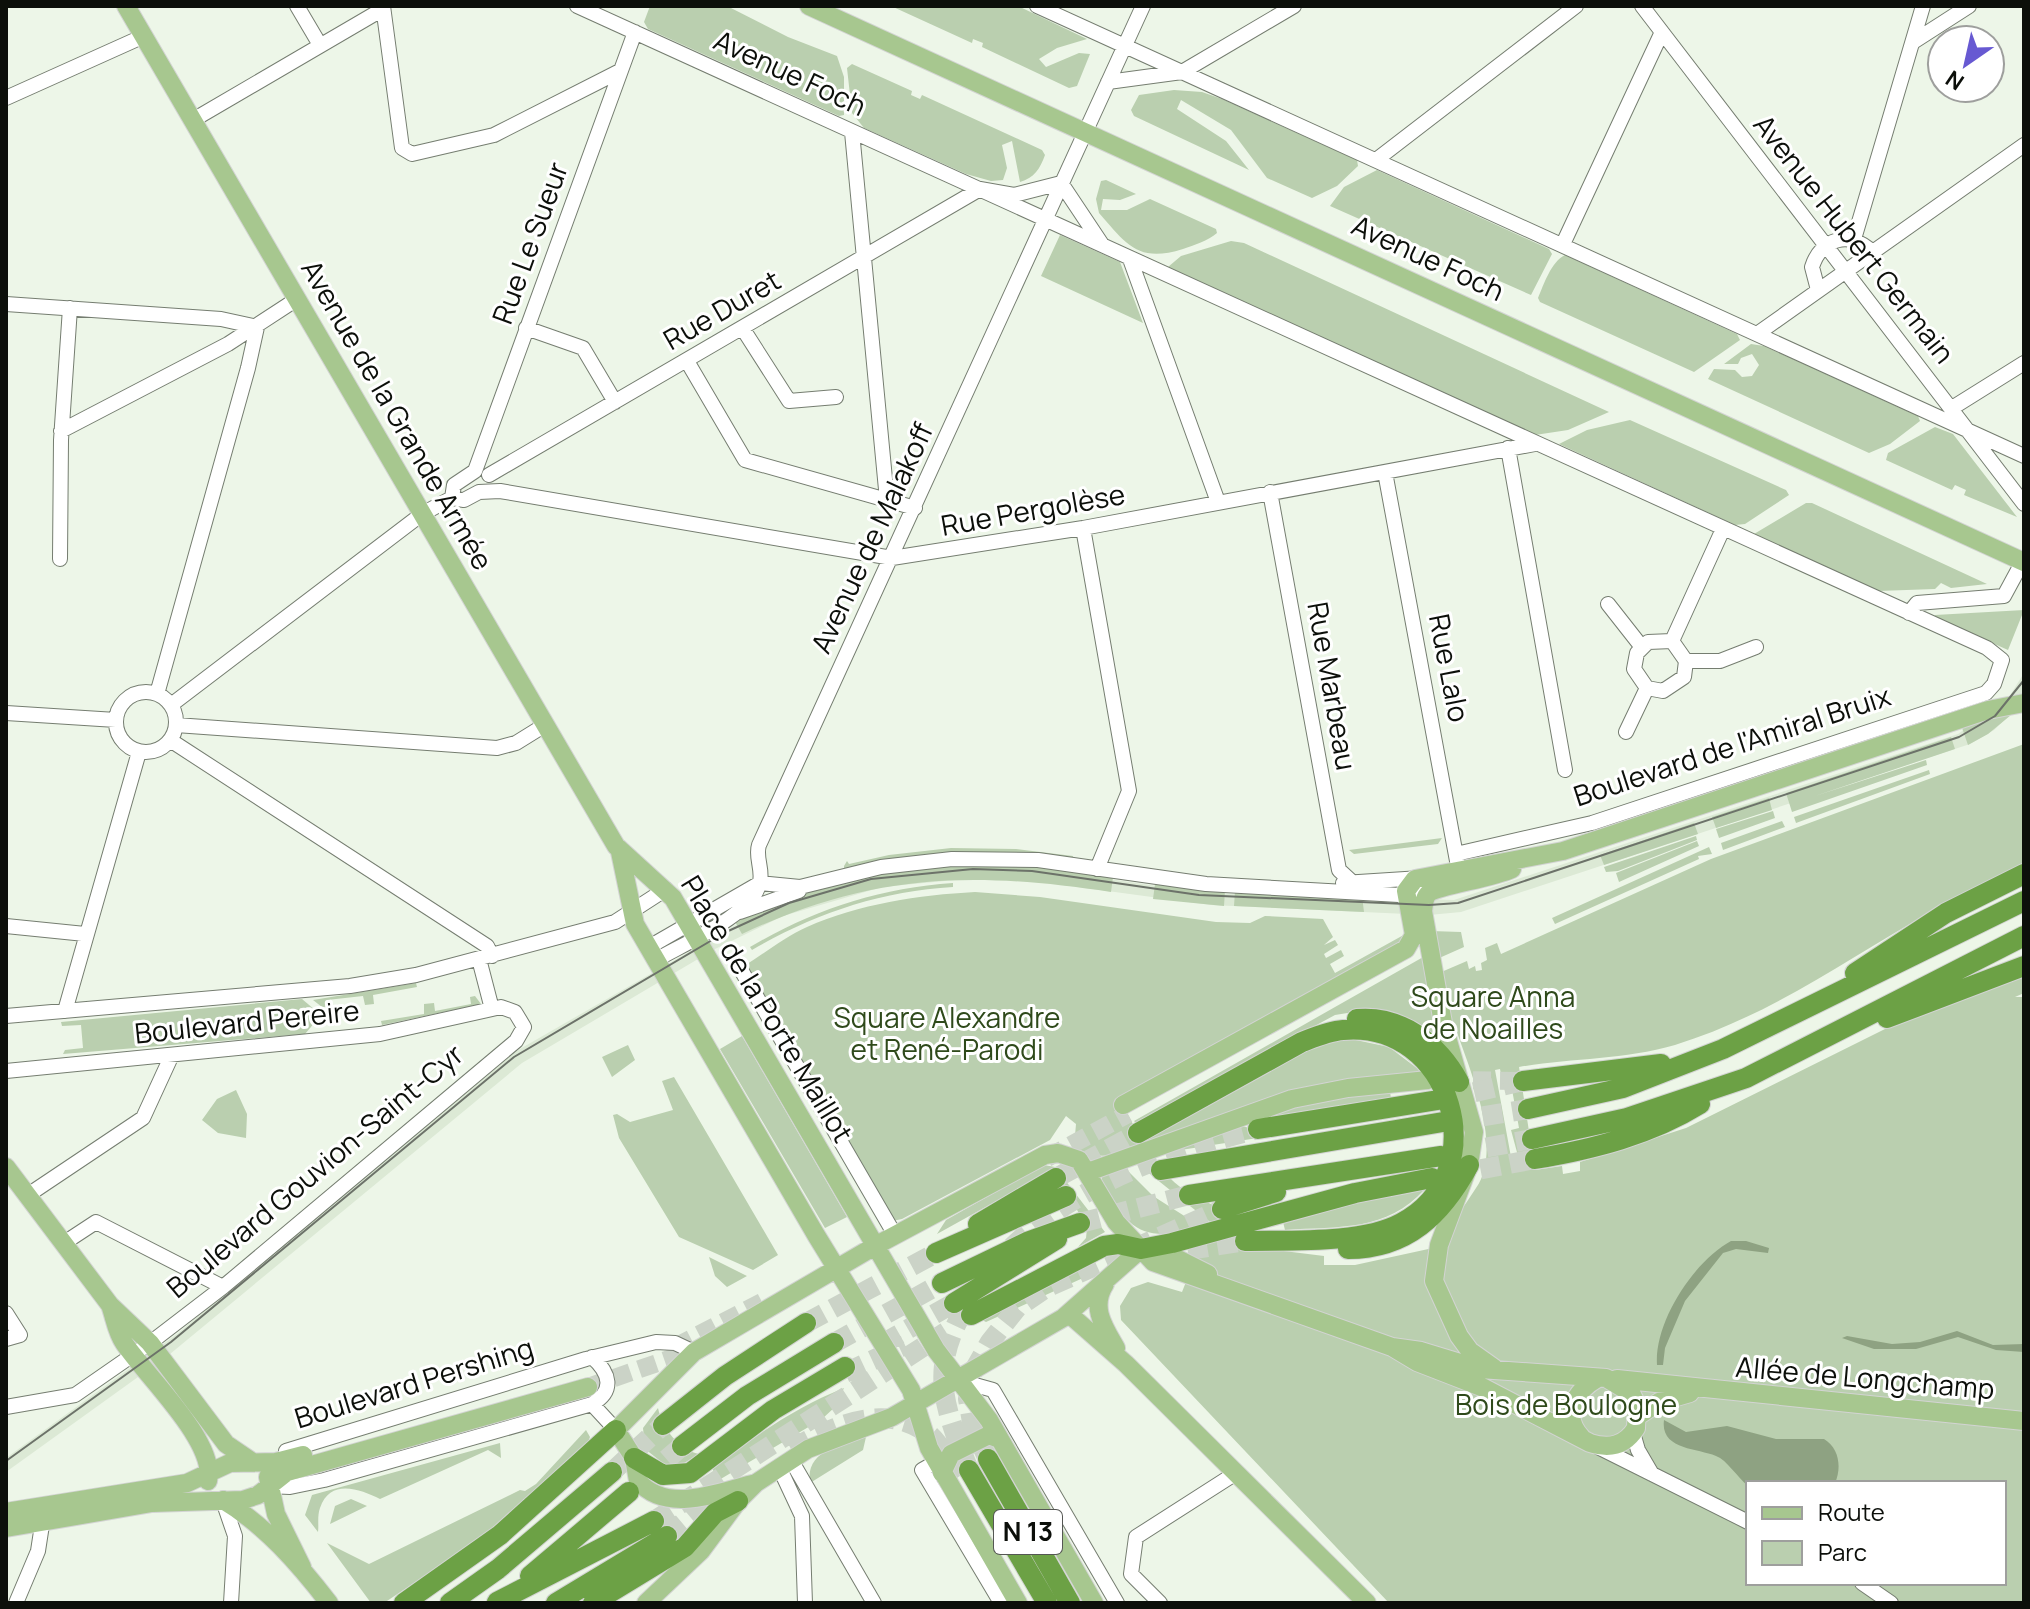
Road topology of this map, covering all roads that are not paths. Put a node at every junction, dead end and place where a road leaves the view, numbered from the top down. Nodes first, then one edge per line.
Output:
1 (126, 6) edge
2 (297, 6) edge
3 (577, 6) edge
4 (809, 6) edge
5 (1037, 6) edge
6 (1143, 6) edge
7 (1576, 6) edge
8 (1642, 6) edge
9 (1923, 6) edge
10 (1969, 6) edge
11 (383, 7) edge
12 (1286, 8) edge
13 (635, 32) junction
14 (1662, 32) junction
15 (144, 36) junction
16 (1913, 42) junction
17 (320, 45) junction
18 (1125, 47) junction
19 (620, 71) junction
20 (1182, 72) junction
21 (1108, 82) junction
22 (6, 98) edge
23 (193, 120) junction
24 (852, 132) junction
25 (1085, 132) junction
26 (2024, 145) edge
27 (1376, 160) junction
28 (1061, 183) junction
29 (980, 189) junction
30 (1046, 217) junction
31 (1854, 239) junction
32 (1563, 244) junction
33 (1825, 244) junction
34 (1102, 245) junction
35 (1872, 252) junction
36 (863, 258) junction
37 (1130, 259) junction
38 (1846, 271) junction
39 (1818, 290) junction
40 (297, 299) junction
41 (6, 304) edge
42 (70, 308) junction
43 (257, 327) junction
44 (526, 328) junction
45 (743, 329) junction
46 (1757, 334) junction
47 (687, 361) junction
48 (2024, 363) edge
49 (836, 397) dead end
50 (615, 402) junction
51 (1952, 408) junction
52 (1968, 430) junction
53 (61, 431) junction
54 (1535, 444) junction
55 (1508, 448) junction
56 (2024, 456) edge
57 (1385, 472) junction
58 (477, 474) junction
59 (485, 492) junction
60 (1270, 492) junction
61 (452, 498) junction
62 (887, 500) junction
63 (1218, 502) junction
64 (2024, 504) edge
65 (915, 508) junction
66 (422, 514) junction
67 (1083, 528) junction
68 (1723, 529) junction
69 (892, 558) junction
70 (60, 559) dead end
71 (2024, 560) edge
72 (1608, 604) dead end
73 (1909, 613) junction
74 (1672, 641) junction
75 (1641, 646) junction
76 (1756, 647) dead end
77 (2002, 660) joint
78 (1686, 661) junction
79 (1647, 688) junction
80 (157, 694) junction
81 (2023, 703) edge
82 (171, 705) junction
83 (6, 713) edge
84 (116, 720) junction
85 (176, 725) junction
86 (545, 725) junction
87 (1626, 732) dead end
88 (170, 740) junction
89 (139, 752) junction
90 (1565, 770) dead end
91 (620, 852) junction
92 (1456, 854) junction
93 (1539, 857) junction
94 (1097, 869) junction
95 (1451, 873) junction
96 (2024, 874) edge
97 (826, 880) junction
98 (1352, 882) junction
99 (760, 883) junction
100 (1426, 884) junction
101 (1295, 887) junction
102 (666, 889) junction
103 (1406, 894) junction
104 (2024, 901) edge
105 (630, 912) junction
106 (735, 914) junction
107 (6, 926) edge
108 (692, 930) junction
109 (1426, 933) junction
110 (85, 934) junction
111 (2024, 936) edge
112 (652, 954) junction
113 (485, 957) junction
114 (737, 963) dead end
115 (2024, 966) edge
116 (492, 1009) junction
117 (65, 1011) junction
118 (6, 1016) edge
119 (1788, 1017) junction
120 (1302, 1042) junction
121 (1723, 1049) junction
122 (1804, 1050) junction
123 (171, 1057) junction
124 (6, 1071) edge
125 (1428, 1080) tunnel mouth
126 (1523, 1081) dead end
127 (1459, 1082) junction
128 (1438, 1100) tunnel mouth
129 (1528, 1109) tunnel mouth
130 (1443, 1122) tunnel mouth
131 (1258, 1129) tunnel mouth
132 (1143, 1142) junction
133 (1534, 1149) tunnel mouth
134 (1441, 1156) tunnel mouth
135 (1469, 1165) junction
136 (6, 1167) edge
137 (1161, 1170) dead end
138 (1088, 1172) junction
139 (1343, 1172) junction
140 (1056, 1178) tunnel mouth
141 (1432, 1178) tunnel mouth
142 (28, 1195) junction
143 (1189, 1195) tunnel mouth
144 (1066, 1196) tunnel mouth
145 (1222, 1209) tunnel mouth
146 (895, 1235) junction
147 (964, 1238) junction
148 (1245, 1241) tunnel mouth
149 (1268, 1241) junction
150 (64, 1243) junction
151 (875, 1246) junction
152 (1141, 1249) junction
153 (936, 1253) tunnel mouth
154 (837, 1269) junction
155 (1111, 1278) junction
156 (942, 1283) tunnel mouth
157 (223, 1287) junction
158 (954, 1303) tunnel mouth
159 (110, 1305) junction
160 (6, 1313) edge
161 (1069, 1314) junction
162 (971, 1315) tunnel mouth
163 (806, 1323) tunnel mouth
164 (6, 1339) edge
165 (834, 1343) tunnel mouth
166 (1392, 1347) junction
167 (155, 1350) junction
168 (694, 1352) junction
169 (133, 1355) junction
170 (592, 1357) junction
171 (1126, 1364) junction
172 (845, 1370) tunnel mouth
173 (1504, 1370) junction
174 (1602, 1378) junction
175 (955, 1379) junction
176 (588, 1389) junction
177 (1701, 1390) junction
178 (913, 1405) junction
179 (6, 1407) edge
180 (2024, 1421) edge
181 (663, 1425) tunnel mouth
182 (1636, 1425) junction
183 (616, 1430) junction
184 (997, 1438) junction
185 (1587, 1442) junction
186 (682, 1446) tunnel mouth
187 (634, 1458) junction
188 (988, 1459) tunnel mouth
189 (251, 1461) junction
190 (786, 1465) junction
191 (946, 1466) junction
192 (612, 1472) tunnel mouth
193 (1236, 1473) junction
194 (210, 1474) junction
195 (1653, 1474) junction
196 (756, 1483) junction
197 (268, 1486) junction
198 (629, 1492) tunnel mouth
199 (223, 1501) junction
200 (738, 1501) junction
201 (814, 1501) junction
202 (800, 1511) junction
203 (44, 1514) junction
204 (12, 1519) edge
205 (1746, 1521) edge
206 (302, 1567) junction
207 (1131, 1574) junction
208 (1865, 1585) edge
209 (1108, 1587) junction
210 (1091, 1597) edge
211 (496, 1602) edge
212 (16, 1603) edge
213 (231, 1603) edge
214 (329, 1603) edge
215 (404, 1603) edge
216 (450, 1603) edge
217 (556, 1603) edge
218 (593, 1603) edge
219 (646, 1603) edge
220 (805, 1603) edge
221 (874, 1603) edge
222 (1001, 1603) edge
223 (1018, 1603) edge
224 (1047, 1603) edge
225 (1070, 1603) edge
226 (1117, 1603) edge
227 (1160, 1603) edge
228 (1367, 1603) edge
229 (1891, 1603) edge

1 - 15 main road, Avenue de la Grande Armée
2 - 17 street
3 - 13 street, Avenue Foch
4 - 25 main road, Avenue Foch
5 - 18 street
6 - 18 street, Avenue de Malakoff
7 - 27 street
8 - 14 street, Avenue Hubert Germain
9 - 16 street
10 - 16 street
11 - 17 street
11 - 19 street
12 - 20 street
13 - 19 street, Rue Le Sueur
13 - 24 street, Avenue Foch
14 - 32 street
14 - 33 street, Avenue Hubert Germain
15 - 22 street
15 - 23 main road, Avenue de la Grande Armée
16 - 31 street
17 - 23 street
18 - 20 street
18 - 21 street, Avenue de Malakoff
19 - 44 street, Rue Le Sueur
20 - 21 street
20 - 27 street
21 - 25 street, Avenue de Malakoff
23 - 40 main road, Avenue de la Grande Armée
24 - 29 street, Avenue Foch
24 - 36 street
25 - 28 street, Avenue de Malakoff
25 - 71 main road, Avenue Foch
26 - 35 street
27 - 32 street
28 - 29 street, Avenue Foch
28 - 30 street, Avenue de Malakoff
28 - 34 street, Avenue Foch
29 - 30 street, Avenue Foch
29 - 36 street, Rue Duret
30 - 34 street, Avenue Foch
30 - 65 street, Avenue de Malakoff
31 - 33 street
31 - 35 street
32 - 46 street
33 - 38 street, Avenue Hubert Germain
33 - 39 street
34 - 37 street, Avenue Foch
35 - 38 street
36 - 45 street, Rue Duret
36 - 62 street
37 - 54 street, Avenue Foch
37 - 63 street
38 - 39 street
38 - 51 street, Avenue Hubert Germain
39 - 46 street
40 - 43 street
40 - 66 main road, Avenue de la Grande Armée
41 - 42 street
42 - 43 street
42 - 53 street
43 - 53 street
43 - 80 street
44 - 50 street
44 - 58 street, Rue Le Sueur
45 - 47 street, Rue Duret
45 - 49 street
46 - 52 street
47 - 50 street, Rue Duret
47 - 62 street
48 - 51 street
50 - 58 street, Rue Duret
51 - 52 street, Avenue Hubert Germain
52 - 56 street
52 - 64 street, Avenue Hubert Germain
53 - 70 street
54 - 55 street, Rue Pergolèse
54 - 68 street, Avenue Foch
55 - 57 street, Rue Pergolèse
55 - 90 street
57 - 60 street, Rue Pergolèse
57 - 92 street, Rue Lalo
58 - 59 street
58 - 61 street
59 - 61 street
59 - 69 street, Rue Pergolèse
60 - 63 street, Rue Pergolèse
60 - 98 street, Rue Marbeau
61 - 66 street
62 - 65 street
63 - 67 street, Rue Pergolèse
65 - 69 street, Avenue de Malakoff
66 - 82 street
66 - 86 main road, Avenue de la Grande Armée
67 - 69 street, Rue Pergolèse
67 - 94 street
68 - 73 street, Avenue Foch
68 - 74 street
69 - 99 street, Avenue de Malakoff
71 - 73 street, Avenue Foch
72 - 75 street
73 - 77 street, Avenue Foch
74 - 75 street
74 - 78 street
75 - 79 street
76 - 78 street
77 - 92 street, Boulevard de l'Amiral Bruix
78 - 79 street
79 - 87 street
80 - 82 street
80 - 84 street
81 - 93 main road, Boulevard de l'Amiral Bruix
82 - 85 street
83 - 84 street
84 - 89 street
85 - 86 street
85 - 88 street
86 - 91 main road, Avenue de la Grande Armée
88 - 89 street
88 - 113 street
89 - 110 street
91 - 102 main road, Place de la Porte Maillot
91 - 105 main road
92 - 95 street, Rue Lalo
93 - 95 main road, Boulevard de l'Amiral Bruix
93 - 100 main road, Boulevard de l'Amiral Bruix
94 - 97 street, Boulevard de l'Amiral Bruix
94 - 101 street, Boulevard de l'Amiral Bruix
95 - 100 main road, Boulevard de l'Amiral Bruix
96 - 119 highway
97 - 99 street, Boulevard de l'Amiral Bruix
97 - 106 street, Boulevard de l'Amiral Bruix
98 - 100 street, Boulevard de l'Amiral Bruix
98 - 101 street, Boulevard de l'Amiral Bruix
99 - 106 street, Boulevard de l'Amiral Bruix
99 - 108 street, Boulevard de l'Amiral Bruix
100 - 103 main road
100 - 109 main road
101 - 103 street, Boulevard de l'Amiral Bruix
102 - 105 street, Boulevard Pereire
102 - 108 main road, Place de la Porte Maillot
103 - 109 main road
104 - 119 highway
105 - 112 main road
105 - 113 street, Boulevard Pereire
106 - 108 street, Boulevard de l'Amiral Bruix
107 - 110 street
108 - 112 street, Boulevard de l'Amiral Bruix
108 - 151 main road, Place de la Porte Maillot
109 - 127 main road
110 - 117 street
111 - 122 highway
112 - 154 main road
113 - 116 street
113 - 117 street, Boulevard Pereire
114 - 146 street, Place de la Porte Maillot
115 - 122 highway
116 - 123 street, Boulevard Pereire
116 - 157 street, Boulevard Gouvion-Saint-Cyr
117 - 118 street, Boulevard Pereire
119 - 121 highway
120 - 127 highway
120 - 132 highway
120 - 149 highway
121 - 126 highway
121 - 129 highway
122 - 133 highway
123 - 124 street, Boulevard Pereire
123 - 142 street
125 - 132 main road
127 - 135 main road
128 - 131 highway
130 - 137 highway
132 - 138 main road
134 - 139 highway
135 - 149 highway
135 - 173 main road
136 - 142 main road
138 - 146 main road
138 - 152 main road
139 - 143 highway
139 - 145 highway
140 - 147 highway
141 - 152 highway
142 - 150 main road
144 - 147 highway
146 - 151 main road
147 - 153 highway
148 - 149 highway
150 - 157 street
150 - 159 main road
151 - 154 main road
151 - 175 main road, Place de la Porte Maillot
152 - 155 main road
152 - 162 highway
152 - 166 main road
154 - 168 main road
154 - 178 main road
155 - 161 main road
155 - 171 main road
156 - 158 highway
157 - 167 street, Boulevard Gouvion-Saint-Cyr
159 - 167 main road
159 - 169 main road
160 - 164 street
161 - 171 main road
161 - 175 main road
163 - 181 highway
165 - 186 highway
166 - 173 main road, Allée de Longchamp
166 - 185 main road
167 - 169 street, Boulevard Gouvion-Saint-Cyr
167 - 189 main road
168 - 170 street, Boulevard Pershing
168 - 183 main road
169 - 179 street, Boulevard Gouvion-Saint-Cyr
169 - 194 main road
170 - 176 street
170 - 189 street, Boulevard Pershing
171 - 193 main road
172 - 187 highway
173 - 174 main road, Allée de Longchamp
174 - 177 main road, Allée de Longchamp
174 - 182 main road
174 - 185 main road
175 - 178 main road
175 - 184 main road, Place de la Porte Maillot
175 - 209 street
176 - 183 street
176 - 189 main road, Boulevard Pershing
176 - 197 main road, Boulevard Pershing
177 - 180 main road, Allée de Longchamp
177 - 182 main road, Allée de Longchamp
178 - 190 main road
178 - 191 main road
182 - 185 main road
182 - 195 street
183 - 187 main road
183 - 215 highway
184 - 191 main road
184 - 210 main road, Place de la Porte Maillot
185 - 195 street
187 - 196 main road
188 - 225 highway, N 13
189 - 194 main road, Boulevard Pershing
189 - 197 main road
190 - 196 main road
190 - 201 street
190 - 202 street
191 - 222 street
191 - 223 main road
191 - 224 highway, N 13
192 - 216 highway
193 - 207 street
193 - 228 main road
194 - 199 main road
194 - 203 main road, Boulevard Pershing
195 - 205 street
196 - 200 main road
197 - 199 main road, Boulevard Pershing
197 - 206 main road
198 - 211 highway
199 - 203 main road, Boulevard Pershing
199 - 206 main road
199 - 213 street
200 - 218 highway
200 - 219 main road
201 - 202 street
201 - 221 street
202 - 220 street
203 - 204 main road, Boulevard Pershing
203 - 212 street
206 - 214 main road
207 - 209 street
207 - 227 street
208 - 229 street
209 - 210 street
209 - 226 street
211 - 217 highway

